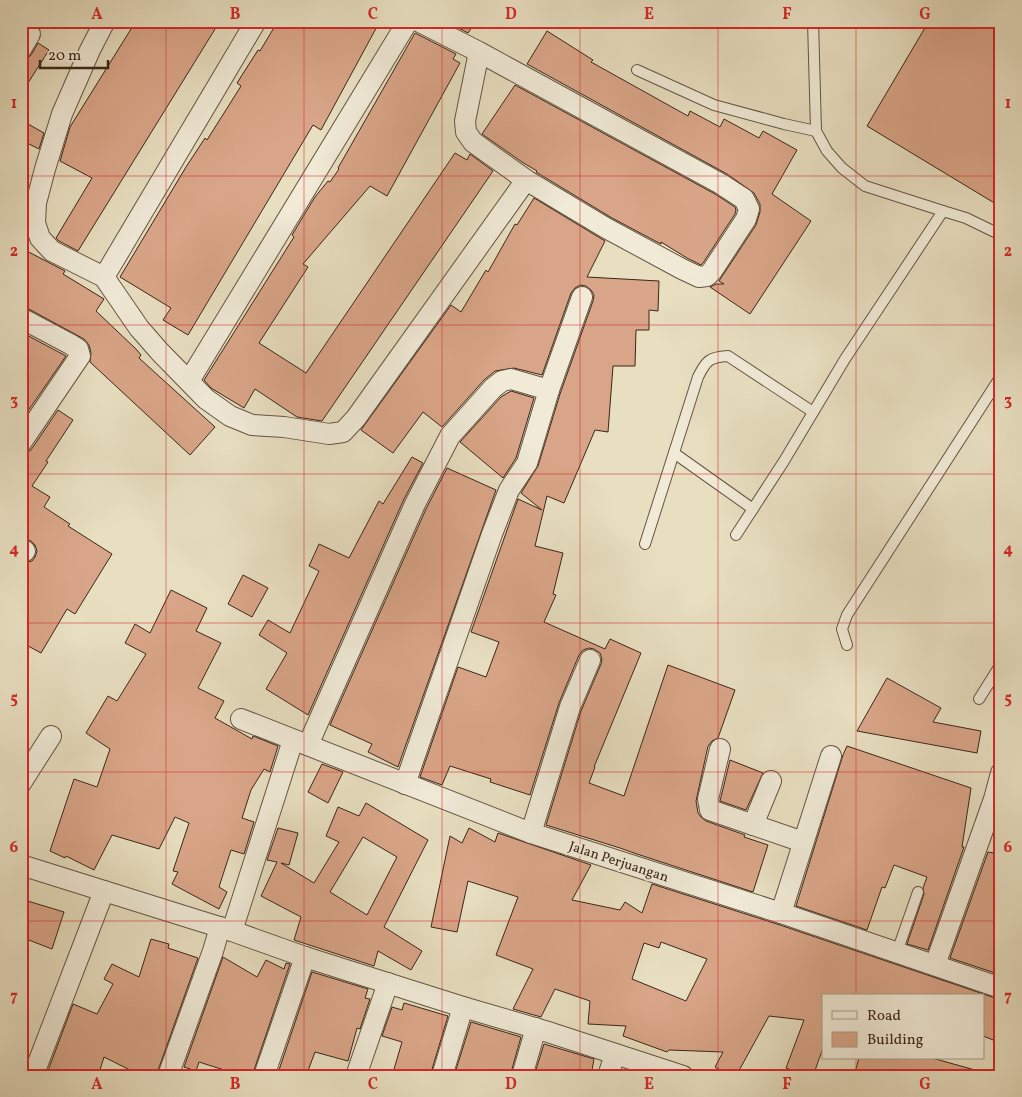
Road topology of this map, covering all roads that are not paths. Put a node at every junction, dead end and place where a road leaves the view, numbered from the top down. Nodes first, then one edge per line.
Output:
1 (105, 21) edge
2 (256, 21) edge
3 (408, 21) edge
4 (418, 21) edge
5 (813, 21) edge
6 (479, 52) junction
7 (637, 70) dead end
8 (816, 131) junction
9 (526, 180) junction
10 (942, 211) junction
11 (1001, 235) edge
12 (104, 277) junction
13 (582, 297) dead end
14 (21, 318) edge
15 (1001, 376) edge
16 (189, 381) junction
17 (549, 390) junction
18 (813, 412) junction
19 (21, 443) edge
20 (674, 453) junction
21 (754, 509) junction
22 (736, 535) dead end
23 (645, 544) dead end
24 (847, 645) dead end
25 (590, 660) dead end
26 (1001, 664) edge
27 (979, 699) dead end
28 (241, 719) dead end
29 (51, 736) dead end
30 (300, 742) junction
31 (720, 749) dead end
32 (832, 756) dead end
33 (1001, 774) edge
34 (771, 781) dead end
35 (21, 783) edge
36 (405, 784) junction
37 (753, 826) junction
38 (531, 832) junction
39 (803, 842) junction
40 (21, 866) edge
41 (104, 891) junction
42 (918, 892) dead end
43 (781, 913) junction
44 (226, 929) junction
45 (897, 952) junction
46 (305, 957) junction
47 (934, 965) junction
48 (388, 983) junction
49 (1001, 988) edge
50 (462, 1007) junction
51 (536, 1028) junction
52 (615, 1054) junction
53 (33, 1076) edge
54 (168, 1076) edge
55 (264, 1076) edge
56 (356, 1076) edge
57 (442, 1076) edge
58 (522, 1076) edge
59 (608, 1076) edge
60 (683, 1076) edge

1 - 12 street
2 - 12 street
3 - 16 street
4 - 6 street
5 - 8 lane
6 - 9 street
6 - 9 street
7 - 8 lane
8 - 10 lane
9 - 16 street
10 - 11 lane
10 - 18 lane
12 - 16 street
13 - 17 street
14 - 19 street
15 - 24 lane
17 - 30 street
17 - 36 street
18 - 20 lane
18 - 21 lane
20 - 21 lane
20 - 23 lane
21 - 22 lane
25 - 38 street
26 - 27 lane
28 - 30 street, Jalan Perjuangan
29 - 35 street
30 - 36 street, Jalan Perjuangan
30 - 44 street
31 - 37 street
32 - 39 street
33 - 47 street
34 - 37 street
36 - 38 street, Jalan Perjuangan
37 - 39 street
38 - 43 street, Jalan Perjuangan
39 - 43 street
40 - 41 street
41 - 44 street
41 - 53 street
42 - 45 lane
43 - 45 street, Jalan Perjuangan
44 - 46 street
44 - 54 street
45 - 47 street, Jalan Perjuangan
46 - 48 street
46 - 55 street
47 - 49 street, Jalan Perjuangan
48 - 50 street
48 - 56 street
50 - 51 street
50 - 57 street
51 - 52 street
51 - 58 street
52 - 59 street
52 - 60 street

